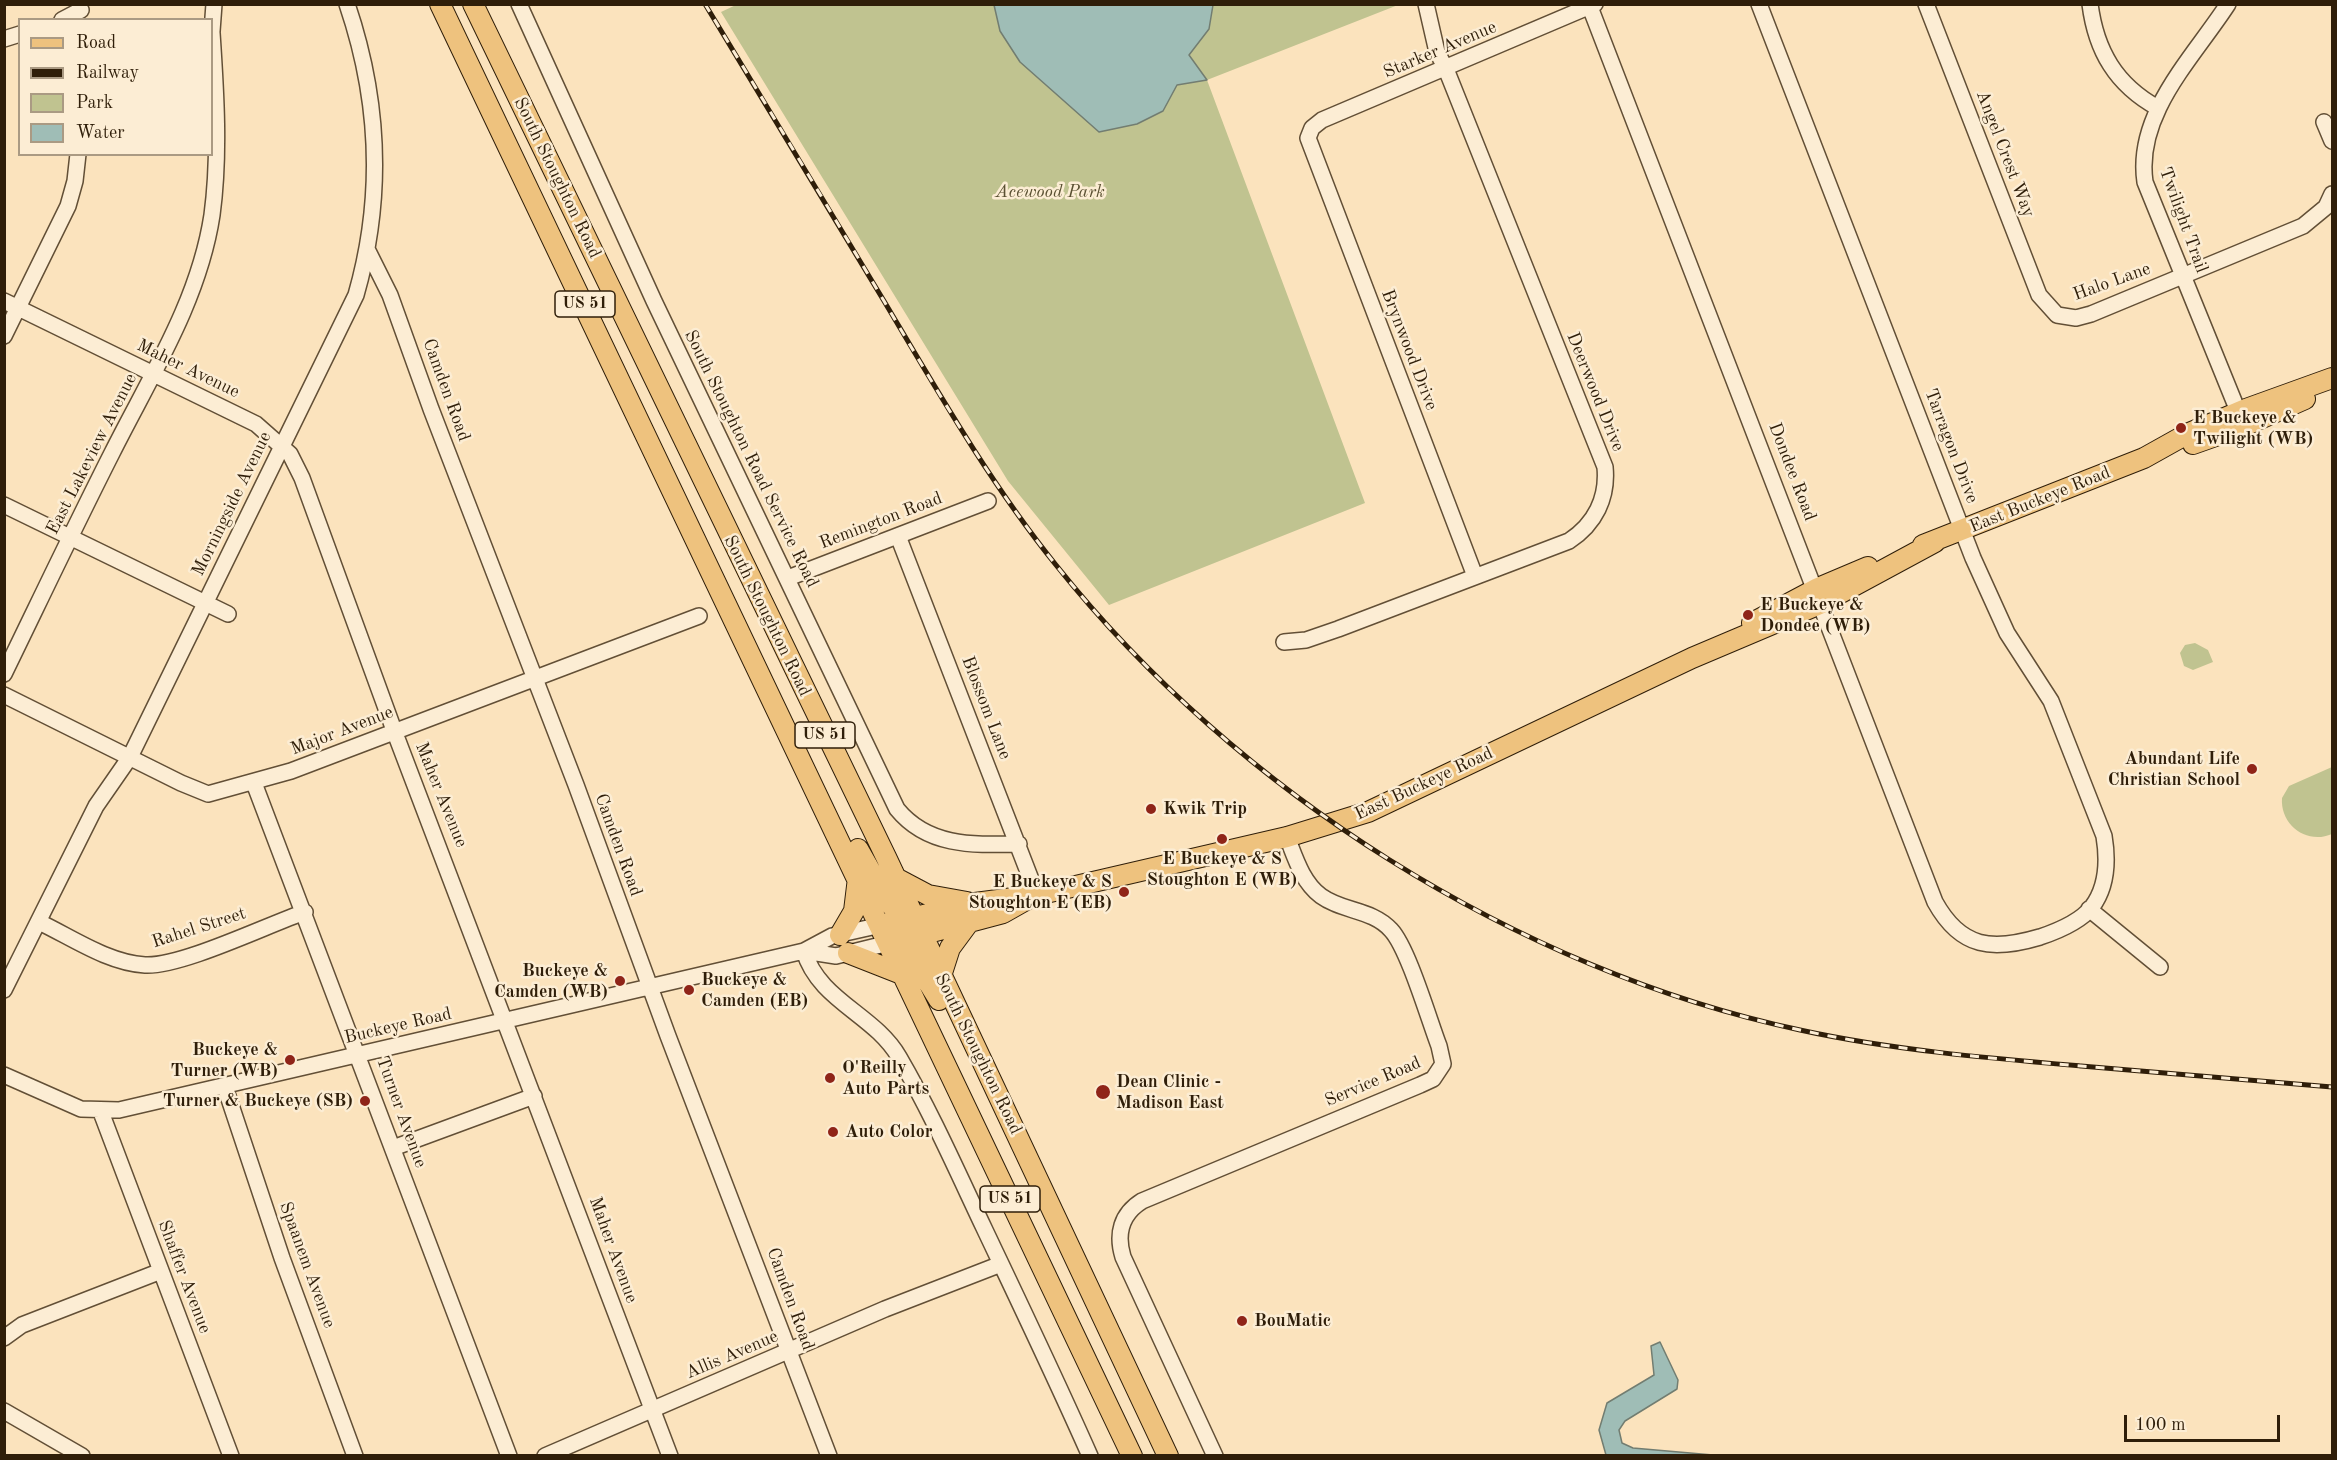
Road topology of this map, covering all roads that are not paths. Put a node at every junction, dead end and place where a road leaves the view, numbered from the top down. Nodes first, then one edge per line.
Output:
1 (347, 4) edge
2 (440, 4) edge
3 (473, 4) edge
4 (519, 4) edge
5 (1426, 4) edge
6 (1759, 4) edge
7 (1926, 4) edge
8 (2090, 4) edge
9 (2228, 4) edge
10 (1592, 6) edge
11 (84, 11) edge
12 (67, 18) edge
13 (213, 50) edge
14 (1446, 69) junction
15 (2158, 108) junction
16 (2324, 122) dead end
17 (1308, 138) joint
18 (2332, 141) edge
19 (78, 156) edge
20 (2332, 194) edge
21 (367, 249) junction
22 (2182, 276) junction
23 (11, 304) edge
24 (2054, 314) joint
25 (4, 336) edge
26 (153, 375) junction
27 (2332, 378) edge
28 (2332, 386) edge
29 (2241, 419) junction
30 (282, 446) junction
31 (988, 501) dead end
32 (4, 505) edge
33 (1963, 531) junction
34 (898, 536) junction
35 (71, 537) junction
36 (1475, 576) junction
37 (788, 578) junction
38 (1819, 596) junction
39 (206, 603) junction
40 (228, 614) dead end
41 (699, 616) dead end
42 (1284, 642) dead end
43 (4, 674) edge
44 (534, 681) junction
45 (768, 690) junction
46 (4, 695) edge
47 (395, 733) junction
48 (130, 757) junction
49 (254, 783) junction
50 (1287, 837) junction
51 (1018, 844) junction
52 (894, 877) junction
53 (858, 878) junction
54 (1037, 895) junction
55 (975, 903) junction
56 (2089, 909) junction
57 (305, 912) junction
58 (907, 919) junction
59 (39, 922) junction
60 (881, 925) junction
61 (967, 925) junction
62 (840, 935) junction
63 (921, 936) junction
64 (1972, 940) joint
65 (895, 942) junction
66 (804, 951) junction
67 (848, 953) junction
68 (2160, 967) dead end
69 (904, 975) junction
70 (940, 976) junction
71 (650, 985) junction
72 (4, 990) edge
73 (505, 1022) junction
74 (359, 1055) junction
75 (4, 1075) edge
76 (225, 1087) junction
77 (534, 1096) junction
78 (101, 1112) junction
79 (393, 1148) junction
80 (1049, 1201) junction
81 (1001, 1264) junction
82 (161, 1271) junction
83 (4, 1338) edge
84 (789, 1352) junction
85 (652, 1410) junction
86 (4, 1411) edge
87 (82, 1455) edge
88 (231, 1455) edge
89 (355, 1455) edge
90 (509, 1455) edge
91 (545, 1455) edge
92 (670, 1455) edge
93 (829, 1455) edge
94 (1090, 1455) edge
95 (1132, 1455) edge
96 (1168, 1455) edge
97 (1215, 1455) edge

1 - 21 street, Morningside Avenue
2 - 45 main road, South Stoughton Road / US 51
3 - 52 main road, South Stoughton Road / US 51
4 - 37 street, South Stoughton Road Service Road
5 - 14 street, Deerwood Drive
6 - 33 street, Tarragon Drive
7 - 24 street, Angel Crest Way
8 - 15 street
9 - 15 street, Twilight Trail
10 - 14 street, Starker Avenue
10 - 38 street, Dondee Road
11 - 12 street
13 - 26 street, East Lakeview Avenue
14 - 17 street, Starker Avenue
14 - 36 street, Deerwood Drive
15 - 22 street, Twilight Trail
16 - 18 street
17 - 36 street, Brynwood Drive
19 - 23 street
20 - 22 street, Halo Lane
21 - 30 street, Morningside Avenue
21 - 44 street, Camden Road
22 - 24 street, Halo Lane
22 - 29 street, Twilight Trail
23 - 25 street
23 - 26 street, Maher Avenue
26 - 30 street, Maher Avenue
26 - 35 street, East Lakeview Avenue
27 - 29 main road, East Buckeye Road
28 - 29 main road, East Buckeye Road
29 - 33 main road, East Buckeye Road
30 - 39 street, Morningside Avenue
30 - 47 street, Maher Avenue
31 - 34 street, Remington Road
32 - 35 street
33 - 38 main road, East Buckeye Road
33 - 56 street, Tarragon Drive
34 - 37 street, Remington Road
34 - 51 street, Blossom Lane
35 - 39 street
35 - 43 street, East Lakeview Avenue
36 - 42 street, Deerwood Drive
37 - 51 street, South Stoughton Road Service Road
38 - 50 main road, East Buckeye Road
38 - 64 street, Dondee Road
39 - 40 street
39 - 48 street, Morningside Avenue
41 - 44 street, Major Avenue
44 - 47 street, Major Avenue
44 - 71 street, Camden Road
45 - 53 main road, South Stoughton Road / US 51
45 - 58 main road
46 - 48 street, Major Avenue
47 - 49 street, Major Avenue
47 - 73 street, Maher Avenue
48 - 49 street, Major Avenue
48 - 59 street, Morningside Avenue
49 - 57 street, Turner Avenue
50 - 54 main road, East Buckeye Road
50 - 97 street, Service Road
51 - 54 street, Blossom Lane
52 - 55 main road
52 - 58 main road, South Stoughton Road / US 51
53 - 60 main road, South Stoughton Road / US 51
53 - 62 main road
54 - 55 main road, East Buckeye Road
54 - 61 main road, East Buckeye Road
55 - 58 main road, East Buckeye Road
56 - 64 street, Tarragon Drive
56 - 68 street
57 - 59 street, Rahel Street
57 - 74 street, Turner Avenue
58 - 60 main road, East Buckeye Road
58 - 63 main road, South Stoughton Road / US 51
59 - 72 street, Morningside Avenue
60 - 62 street, Buckeye Road
60 - 65 main road, South Stoughton Road / US 51
61 - 63 main road, East Buckeye Road
61 - 70 main road
62 - 66 street, Buckeye Road
63 - 65 main road, East Buckeye Road
63 - 70 main road, South Stoughton Road / US 51
65 - 67 street, Buckeye Road
65 - 69 main road, South Stoughton Road / US 51
65 - 80 main road
66 - 67 street, Buckeye Road
66 - 71 street, Buckeye Road
66 - 81 street
67 - 69 main road
69 - 95 main road, South Stoughton Road / US 51
70 - 80 main road, South Stoughton Road / US 51
71 - 73 street, Buckeye Road
71 - 84 street, Camden Road
73 - 74 street, Buckeye Road
73 - 77 street, Maher Avenue
74 - 76 street, Buckeye Road
74 - 79 street, Turner Avenue
75 - 78 street, Buckeye Road
76 - 78 street, Buckeye Road
76 - 89 street, Spaanem Avenue
77 - 79 street
77 - 85 street, Maher Avenue
78 - 82 street, Shaffer Avenue
79 - 90 street, Turner Avenue
80 - 96 main road, South Stoughton Road / US 51
81 - 84 street, Allis Avenue
81 - 94 street
82 - 83 street
82 - 88 street, Shaffer Avenue
84 - 85 street, Allis Avenue
84 - 93 street, Camden Road
85 - 91 street, Allis Avenue
85 - 92 street, Maher Avenue
86 - 87 street

